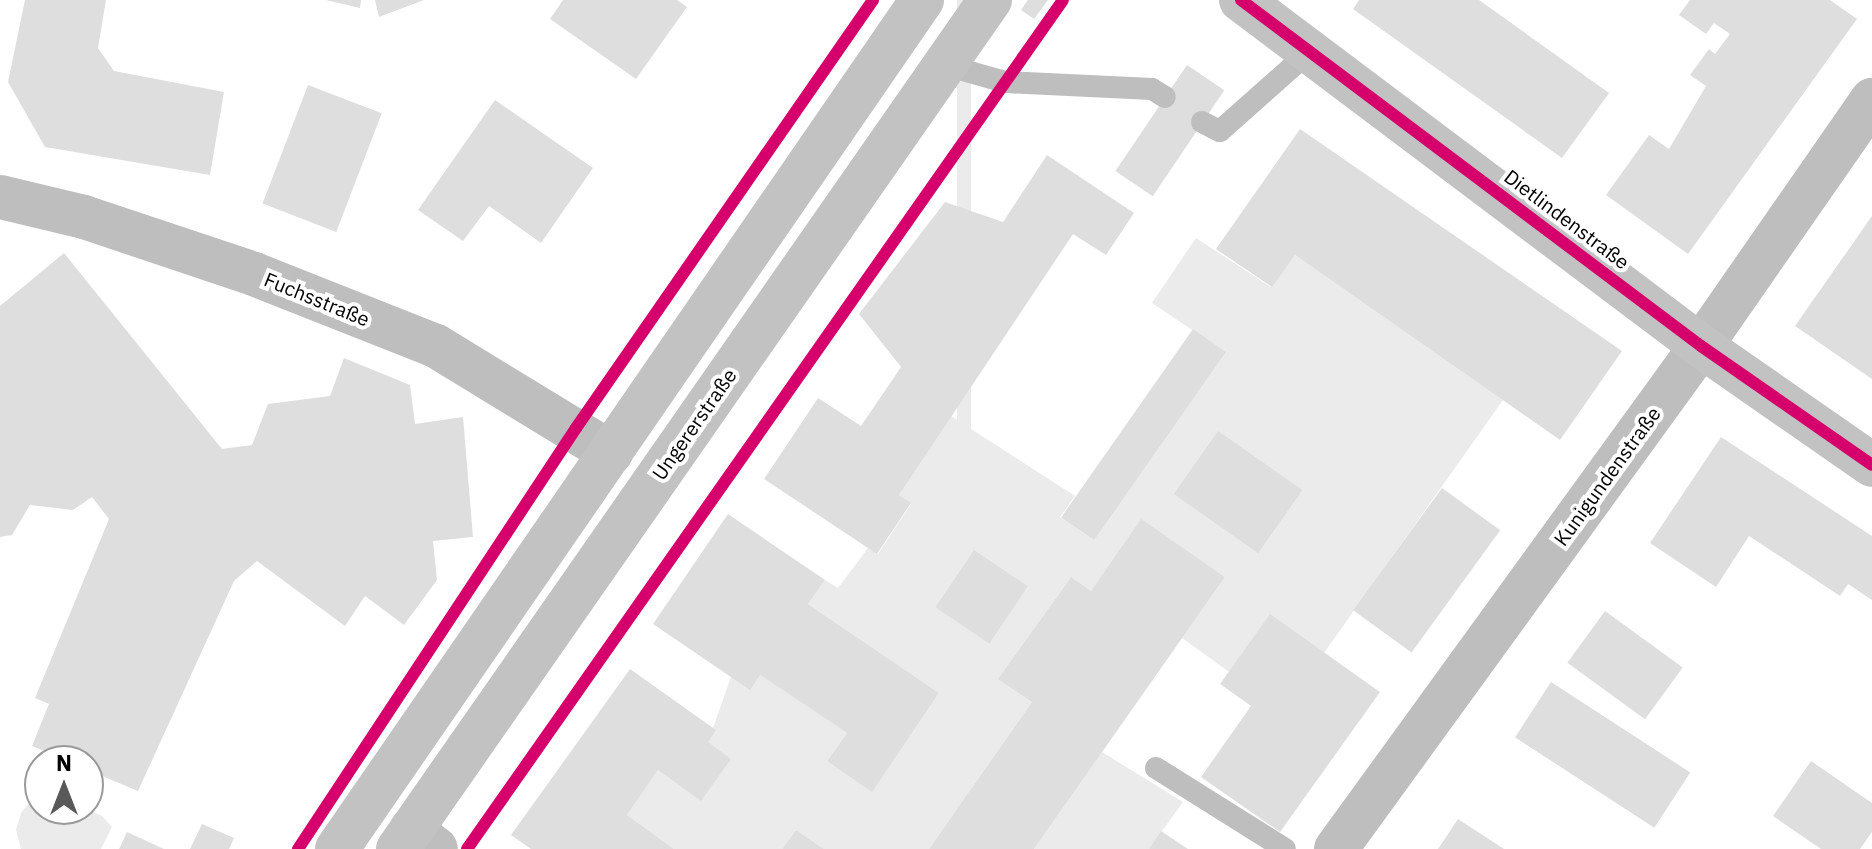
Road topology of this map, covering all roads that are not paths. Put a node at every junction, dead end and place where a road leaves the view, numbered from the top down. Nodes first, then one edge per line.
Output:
1 (922, 0) edge
2 (990, 0) edge
3 (1241, 0) edge
4 (1310, 51) junction
5 (945, 65) junction
6 (1165, 97) dead end
7 (1872, 100) edge
8 (1202, 122) dead end
9 (0, 197) edge
10 (1701, 346) junction
11 (611, 453) junction
12 (1872, 465) edge
13 (1156, 768) dead end
14 (415, 843) edge
15 (337, 849) edge
16 (1285, 849) edge
17 (1336, 849) edge

1 - 11 main road
2 - 5 main road, Ungererstraße
3 - 4 main road, Dietlindenstraße
4 - 8 lane
4 - 10 main road, Dietlindenstraße
5 - 6 lane
5 - 14 main road, Ungererstraße
7 - 10 street, Kunigundenstraße
9 - 11 street, Fuchsstraße
10 - 12 main road, Dietlindenstraße
10 - 17 street, Kunigundenstraße
11 - 15 main road
13 - 16 lane

